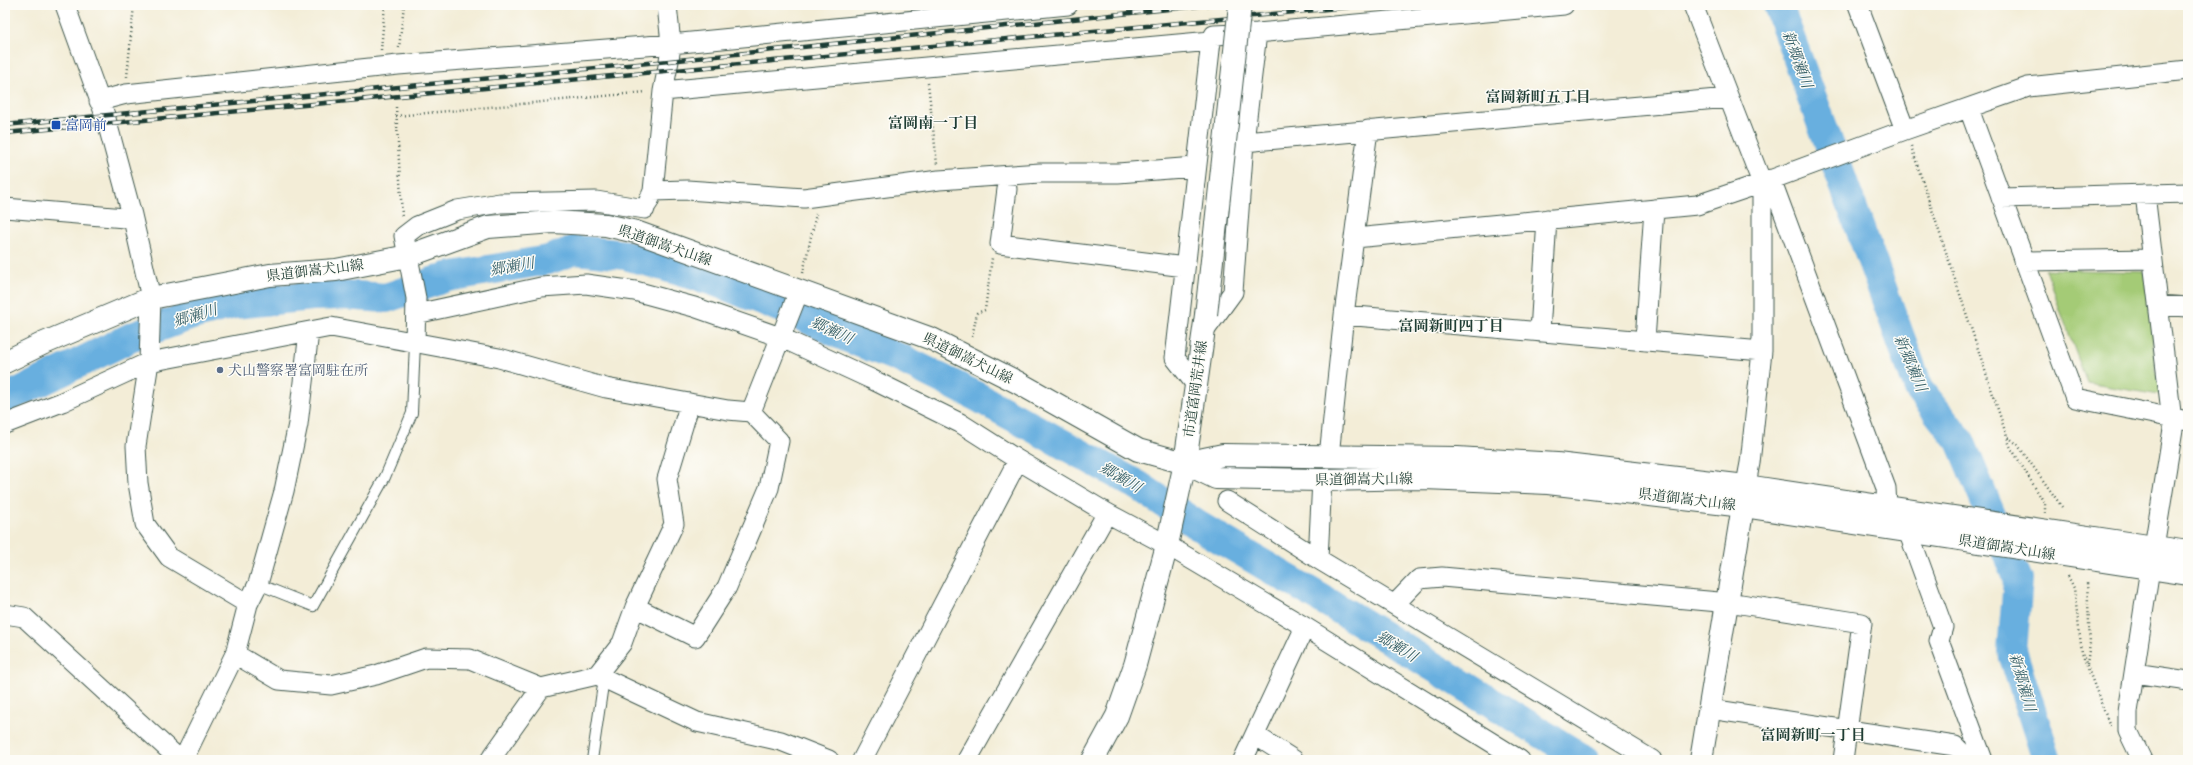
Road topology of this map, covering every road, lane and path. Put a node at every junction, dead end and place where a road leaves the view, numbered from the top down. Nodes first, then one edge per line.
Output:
1 (65, 5) edge
2 (134, 5) edge
3 (385, 5) edge
4 (404, 5) edge
5 (667, 5) edge
6 (1068, 5) edge
7 (1240, 5) edge
8 (1564, 5) edge
9 (1693, 5) edge
10 (1858, 5) edge
11 (1257, 33) junction
12 (1211, 42) junction
13 (671, 44) junction
14 (398, 65) junction
15 (379, 67) junction
16 (926, 67) junction
17 (2188, 70) edge
18 (663, 91) junction
19 (126, 94) junction
20 (1728, 98) junction
21 (99, 101) junction
22 (396, 107) dead end
23 (1969, 109) junction
24 (396, 116) junction
25 (1368, 130) junction
26 (1906, 130) junction
27 (1244, 142) junction
28 (1196, 167) junction
29 (939, 180) junction
30 (1766, 181) junction
31 (1007, 188) dead end
32 (653, 191) junction
33 (2188, 193) edge
34 (2145, 194) junction
35 (2001, 198) junction
36 (5, 208) edge
37 (645, 209) junction
38 (817, 209) dead end
39 (1654, 209) junction
40 (132, 215) junction
41 (1547, 219) junction
42 (636, 232) junction
43 (1356, 238) junction
44 (1000, 244) junction
45 (406, 246) junction
46 (2152, 259) junction
47 (2024, 261) junction
48 (1185, 267) junction
49 (799, 291) junction
50 (151, 298) junction
51 (2158, 305) junction
52 (416, 306) junction
53 (2188, 306) edge
54 (1344, 315) junction
55 (1205, 324) junction
56 (309, 332) junction
57 (1540, 332) junction
58 (780, 337) junction
59 (1644, 341) junction
60 (416, 343) junction
61 (1762, 351) junction
62 (969, 358) junction
63 (5, 362) edge
64 (149, 362) junction
65 (1197, 386) junction
66 (690, 403) junction
67 (751, 412) junction
68 (2180, 420) edge
69 (5, 424) edge
70 (2007, 436) junction
71 (1329, 456) junction
72 (1018, 460) junction
73 (1185, 463) junction
74 (1322, 480) junction
75 (1744, 496) junction
76 (1227, 500) dead end
77 (1887, 506) junction
78 (2062, 507) dead end
79 (1107, 514) junction
80 (2046, 523) junction
81 (1914, 532) junction
82 (1167, 545) junction
83 (2154, 547) junction
84 (2188, 552) edge
85 (1318, 558) junction
86 (2150, 568) junction
87 (2066, 570) dead end
88 (2188, 574) edge
89 (2087, 582) dead end
90 (258, 584) junction
91 (1728, 603) junction
92 (248, 604) junction
93 (1396, 604) junction
94 (635, 607) junction
95 (5, 614) edge
96 (1305, 627) junction
97 (235, 654) junction
98 (2086, 664) junction
99 (2134, 673) junction
100 (600, 677) junction
101 (2188, 681) edge
102 (541, 688) junction
103 (1710, 709) junction
104 (1847, 730) junction
105 (2111, 730) dead end
106 (1255, 735) junction
107 (1511, 758) edge
108 (182, 760) edge
109 (490, 760) edge
110 (592, 760) edge
111 (829, 760) edge
112 (862, 760) edge
113 (967, 760) edge
114 (1092, 760) edge
115 (1243, 760) edge
116 (1294, 760) edge
117 (1652, 760) edge
118 (1700, 760) edge
119 (1843, 760) edge
120 (1965, 760) edge
121 (1983, 760) edge
122 (2142, 760) edge

1 - 21 street
2 - 19 path
3 - 15 path
4 - 14 path
5 - 13 street
6 - 13 street
7 - 55 main road, 市道富岡荒井線, bridge
8 - 11 street
9 - 20 street
10 - 26 street
11 - 12 street
11 - 27 street
12 - 16 street
12 - 28 street
13 - 14 street
13 - 18 street
14 - 15 street
15 - 19 street
16 - 18 street
16 - 29 path
17 - 23 street
18 - 24 path
18 - 32 street
19 - 21 street
20 - 25 street
20 - 30 street
21 - 40 street
22 - 24 path
23 - 26 street
23 - 35 street
24 - 45 path
25 - 27 street
25 - 43 street
26 - 30 street
26 - 70 path
27 - 55 street
28 - 29 street
28 - 48 street
29 - 32 street
30 - 39 street
30 - 61 street
30 - 77 street
31 - 44 street
32 - 37 street
33 - 34 street
34 - 35 street
34 - 46 street
35 - 47 street
36 - 40 street
37 - 42 street
37 - 45 street
38 - 49 path
39 - 41 street
39 - 59 street
40 - 50 street
41 - 43 street
41 - 57 street
42 - 45 main road, 県道御嵩犬山線
42 - 49 main road, 県道御嵩犬山線
43 - 54 street
44 - 48 street
44 - 62 path
45 - 50 main road, 県道御嵩犬山線
45 - 52 street
46 - 47 street
46 - 51 street
47 - 68 street
48 - 65 street
49 - 58 street
49 - 62 main road, 県道御嵩犬山線
50 - 63 main road, 県道御嵩犬山線
50 - 64 street
51 - 53 street
51 - 68 street
52 - 58 street
52 - 60 street
54 - 57 street
54 - 71 street
55 - 65 main road, 市道富岡荒井線
56 - 60 street
56 - 64 street
56 - 90 street
57 - 59 street
58 - 67 street
58 - 72 street
59 - 61 street
60 - 66 street
60 - 90 lane
61 - 75 street
62 - 73 main road, 県道御嵩犬山線
64 - 69 street
64 - 92 street
65 - 73 main road, 市道富岡荒井線
66 - 67 street
66 - 94 street
67 - 94 street
68 - 83 street
70 - 78 path
70 - 80 path
71 - 73 main road, 県道御嵩犬山線
71 - 75 main road, 県道御嵩犬山線
72 - 79 street
72 - 112 street
73 - 74 main road, 県道御嵩犬山線
73 - 82 main road, 市道富岡荒井線
74 - 75 main road, 県道御嵩犬山線
74 - 85 street
75 - 77 main road, 県道御嵩犬山線
75 - 81 main road, 県道御嵩犬山線
75 - 91 main road
76 - 85 street
77 - 80 main road, 県道御嵩犬山線
79 - 82 street
79 - 113 street
80 - 83 main road, 県道御嵩犬山線
81 - 86 main road, 県道御嵩犬山線
81 - 121 street
82 - 96 street
82 - 114 main road, 市道富岡荒井線
83 - 84 main road, 県道御嵩犬山線
85 - 93 street
86 - 88 main road, 県道御嵩犬山線
86 - 99 street
87 - 98 path
89 - 98 path
90 - 92 street
91 - 93 street
91 - 103 main road
91 - 104 street
92 - 97 street
93 - 117 street
94 - 100 street
95 - 108 street
96 - 106 street
96 - 107 street
97 - 102 street
97 - 108 street
98 - 105 path
99 - 101 street
99 - 122 street
100 - 102 street
100 - 110 lane
100 - 111 street
102 - 109 street
103 - 104 street
103 - 118 main road
104 - 119 street
104 - 120 street
106 - 115 street
106 - 116 street

